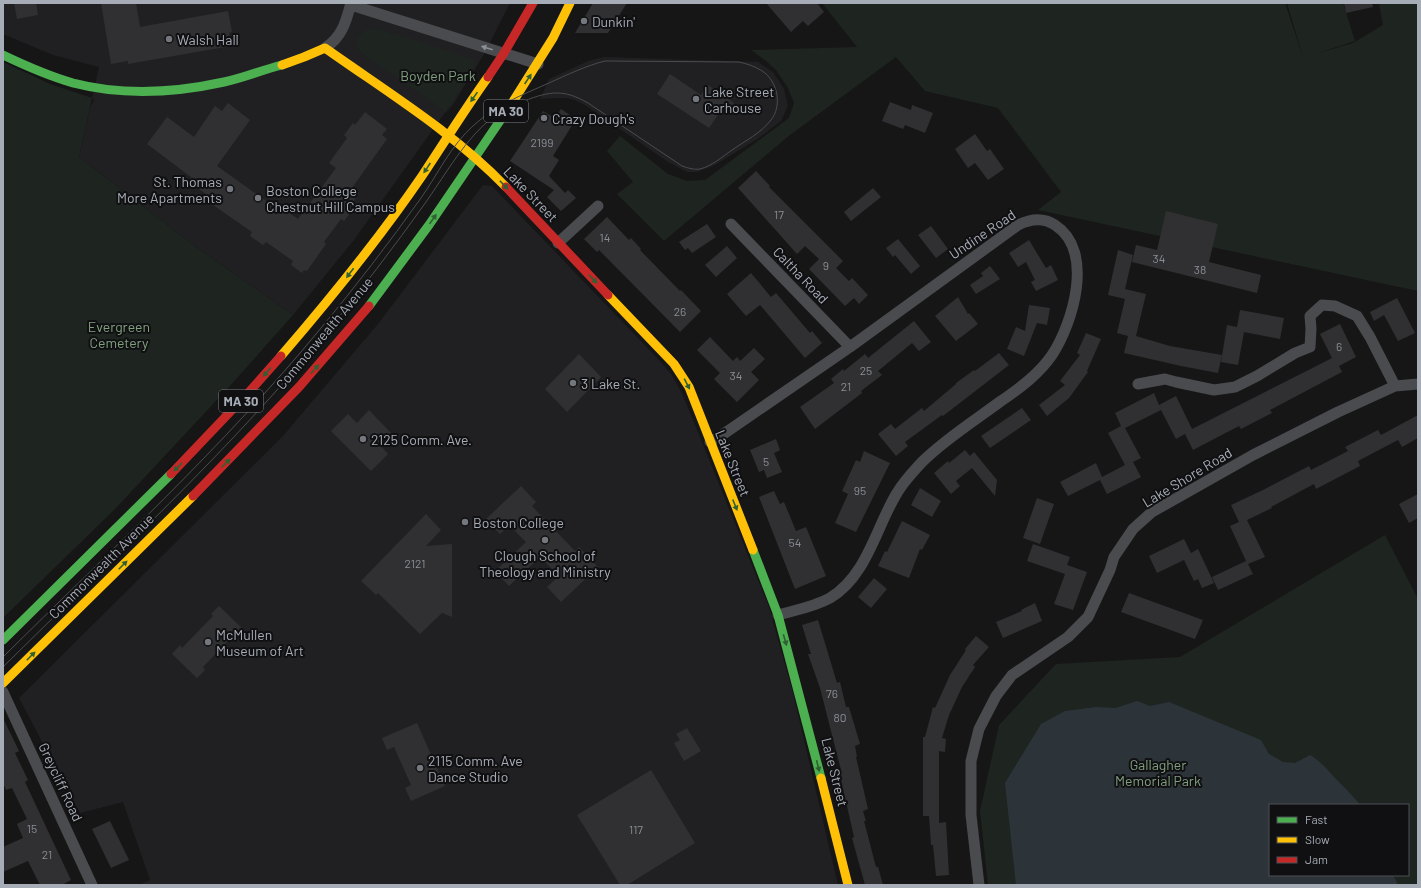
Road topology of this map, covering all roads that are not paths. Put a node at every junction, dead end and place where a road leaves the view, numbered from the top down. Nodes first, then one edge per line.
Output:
1 (533, 3) edge
2 (570, 3) edge
3 (574, 3) edge
4 (351, 4) edge
5 (556, 33) junction
6 (325, 48) junction
7 (504, 53) junction
8 (3, 55) edge
9 (538, 64) junction
10 (448, 135) junction
11 (476, 158) junction
12 (598, 206) dead end
13 (731, 224) dead end
14 (558, 243) junction
15 (850, 347) junction
16 (1138, 384) dead end
17 (1418, 384) edge
18 (1395, 386) junction
19 (710, 442) junction
20 (778, 615) junction
21 (3, 640) edge
22 (3, 683) edge
23 (3, 692) edge
24 (92, 885) edge
25 (848, 885) edge
26 (979, 885) edge

1 - 7 main road, Commonwealth Avenue / MA 30
2 - 5 main road, Commonwealth Avenue / MA 30
3 - 5 street, Commonwealth Avenue
4 - 6 street
7 -> 4 street
5 - 9 main road, Commonwealth Avenue / MA 30
6 - 8 main road
6 - 10 main road, Lake Street
7 - 9 street
7 -> 10 main road, Commonwealth Avenue / MA 30
11 -> 9 main road, Commonwealth Avenue / MA 30
10 - 11 main road, Lake Street
10 -> 21 main road, Commonwealth Avenue / MA 30
11 -> 14 main road, Lake Street
22 -> 11 main road, Commonwealth Avenue / MA 30
12 - 14 street
13 - 15 street, Caltha Road
14 -> 19 main road, Lake Street
15 - 19 street, Undine Road
15 - 20 street, Undine Road
16 - 18 street
17 - 18 street, Lake Shore Road
18 - 26 street, Lake Shore Road
19 -> 20 main road, Lake Street
20 -> 25 main road, Lake Street
23 - 24 street, Greycliff Road

